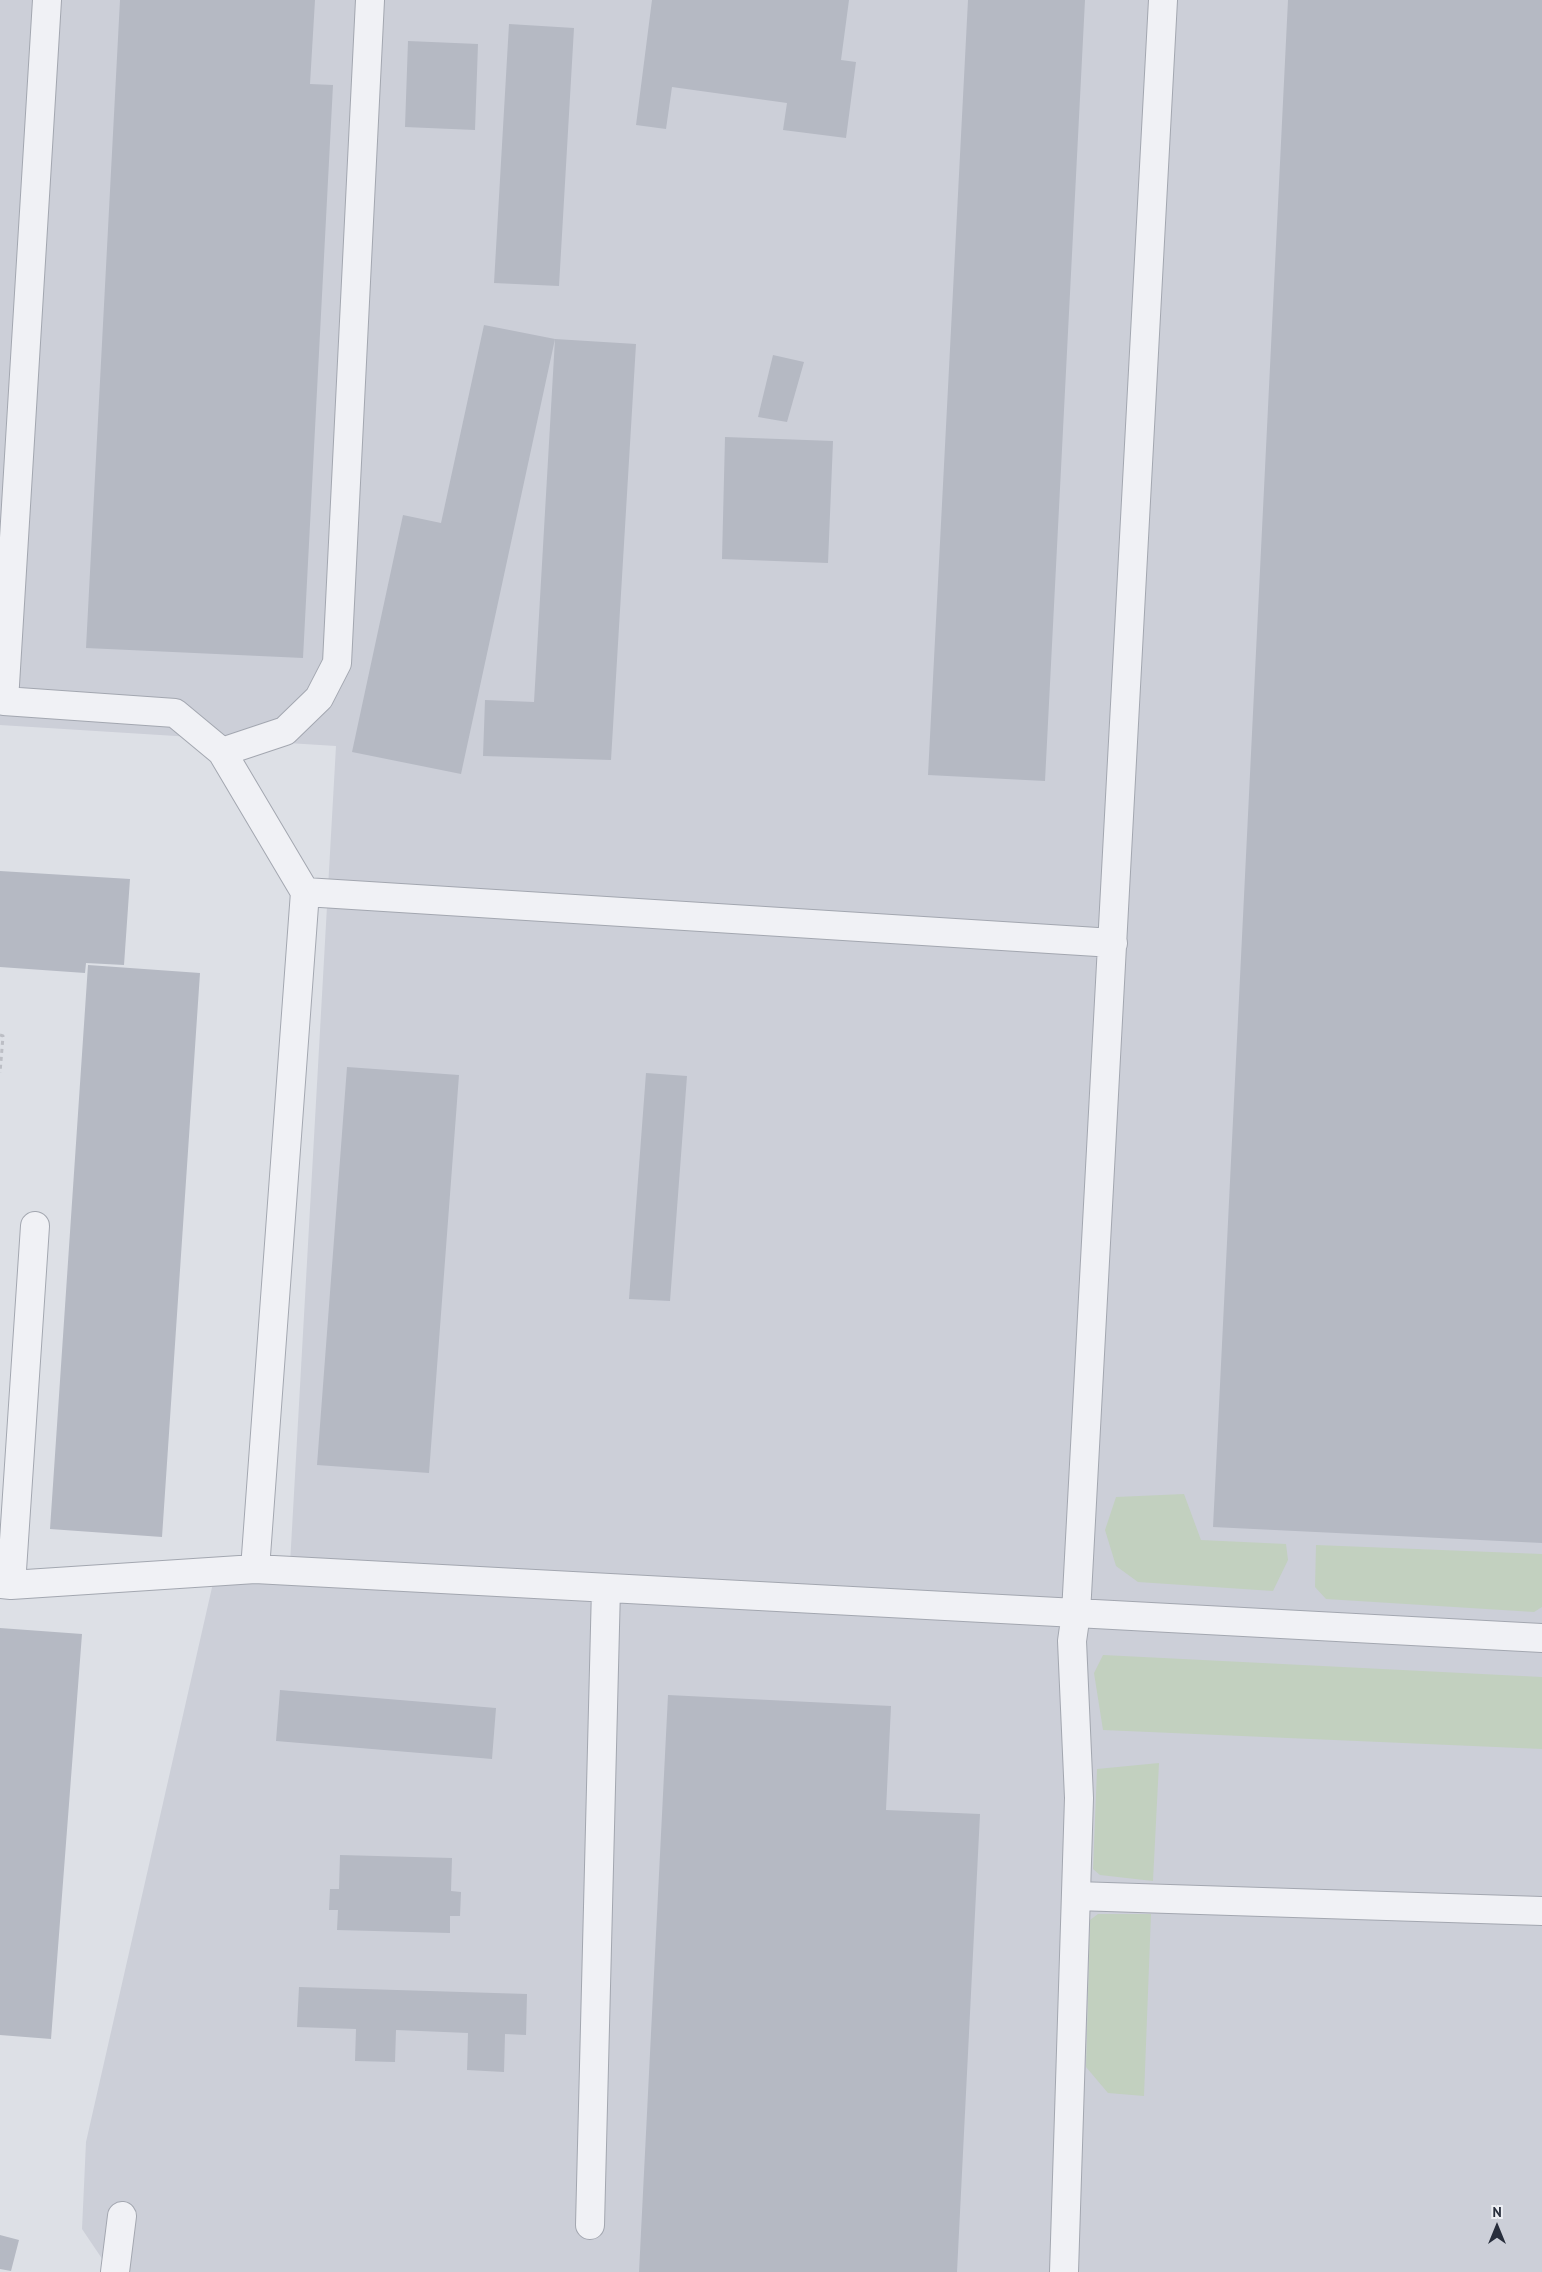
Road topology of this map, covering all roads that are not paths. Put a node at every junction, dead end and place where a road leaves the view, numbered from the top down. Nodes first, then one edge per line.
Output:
1 (47, 0) edge
2 (370, 0) edge
3 (1163, 0) edge
4 (222, 752) junction
5 (305, 892) junction
6 (1113, 943) junction
7 (35, 1226) dead end
8 (255, 1569) junction
9 (6, 1584) edge
10 (606, 1588) junction
11 (1076, 1613) junction
12 (1542, 1638) edge
13 (1076, 1896) junction
14 (1542, 1911) edge
15 (122, 2216) dead end
16 (590, 2225) dead end
17 (115, 2272) edge
18 (1064, 2272) edge

1 - 4 lane
2 - 4 lane
3 - 6 lane
4 - 5 lane
5 - 6 lane
5 - 8 lane
6 - 11 lane
7 - 9 lane
8 - 9 lane
8 - 10 lane
10 - 11 lane
10 - 16 lane
11 - 12 lane
11 - 13 lane
13 - 14 lane
13 - 18 lane
15 - 17 lane

